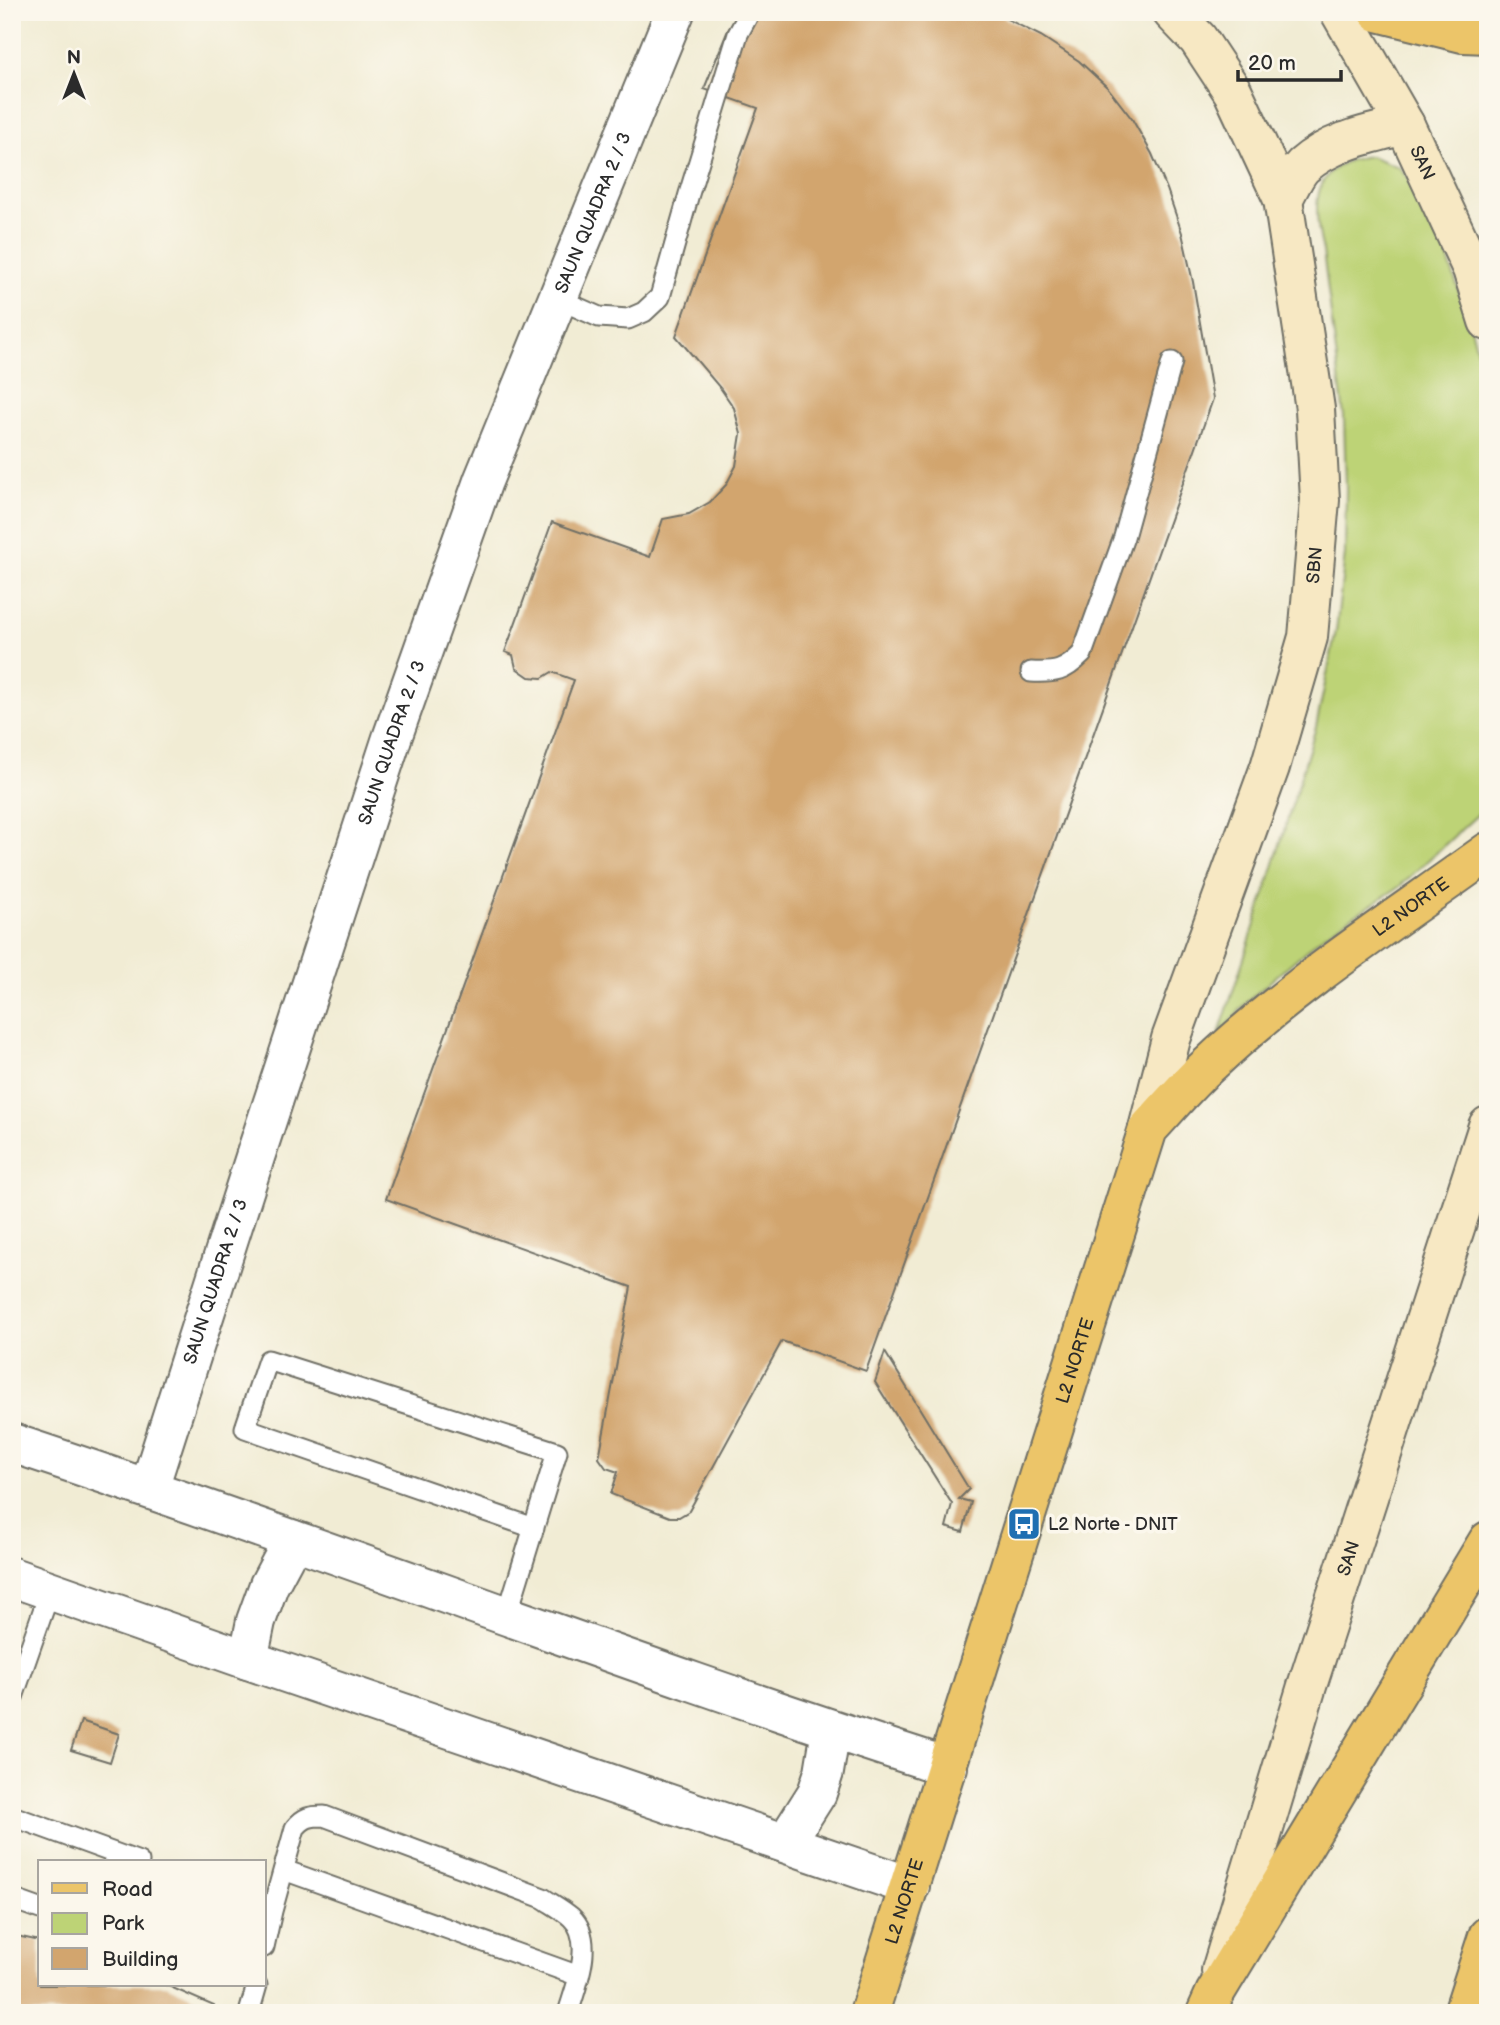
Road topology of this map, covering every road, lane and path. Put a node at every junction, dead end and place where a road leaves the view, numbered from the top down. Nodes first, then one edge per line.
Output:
1 (675, 12) edge
2 (750, 12) edge
3 (1172, 12) edge
4 (1340, 12) edge
5 (1378, 12) edge
6 (1488, 34) edge
7 (1405, 125) junction
8 (1283, 200) junction
9 (556, 298) junction
10 (1488, 321) edge
11 (1172, 362) dead end
12 (1031, 672) dead end
13 (1488, 852) edge
14 (1488, 1126) edge
15 (1149, 1129) junction
16 (12, 1443) edge
17 (149, 1488) junction
18 (534, 1528) junction
19 (293, 1540) junction
20 (1488, 1541) edge
21 (12, 1577) edge
22 (50, 1591) junction
23 (506, 1615) junction
24 (247, 1660) junction
25 (12, 1700) edge
26 (831, 1730) junction
27 (948, 1767) junction
28 (12, 1816) edge
29 (786, 1842) junction
30 (133, 1860) edge
31 (284, 1870) junction
32 (910, 1886) junction
33 (12, 1899) edge
34 (38, 1908) edge
35 (268, 1909) edge
36 (266, 1928) edge
37 (1488, 1936) edge
38 (579, 1976) junction
39 (253, 1986) edge
40 (1210, 2003) edge
41 (249, 2013) edge
42 (568, 2013) edge
43 (869, 2013) edge
44 (1463, 2013) edge

1 - 9 street, SAUN QUADRA 2 / 3
2 - 9 lane
3 - 8 main road, SBN
4 - 7 main road, SAN
5 - 6 main road
7 - 8 main road
7 - 10 main road, SAN
8 - 15 main road, SBN
9 - 17 street, SAUN QUADRA 2 / 3
11 - 12 lane
13 - 15 main road, L2 NORTE
14 - 40 main road, SAN
15 - 27 main road, L2 NORTE
16 - 17 street
17 - 19 street
18 - 18 lane
18 - 23 lane
19 - 23 street
19 - 24 street
20 - 40 main road
21 - 22 street
22 - 24 street
22 - 25 lane
23 - 26 street
24 - 29 street
26 - 27 street
26 - 29 street
27 - 32 main road, L2 NORTE
28 - 30 lane
29 - 32 street
31 - 35 lane
31 - 38 lane
31 - 38 lane
32 - 43 main road, L2 NORTE
33 - 34 lane
35 - 36 lane
37 - 44 main road
38 - 42 lane
39 - 41 lane

